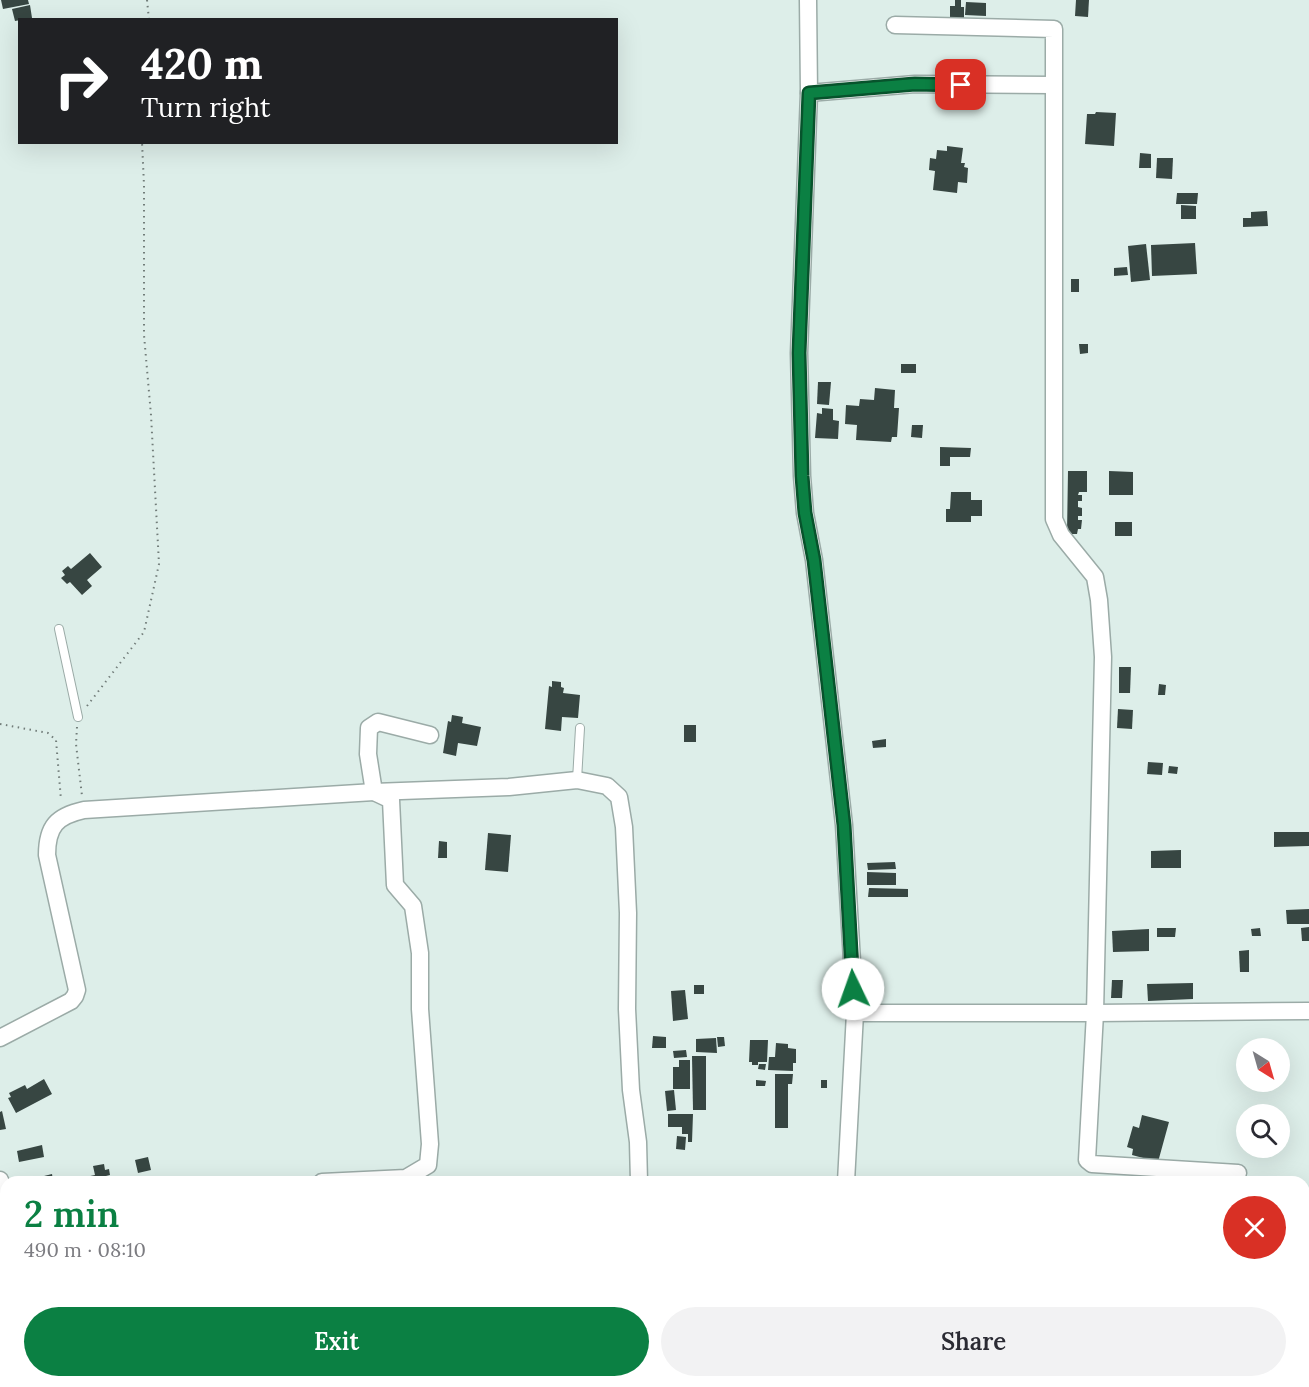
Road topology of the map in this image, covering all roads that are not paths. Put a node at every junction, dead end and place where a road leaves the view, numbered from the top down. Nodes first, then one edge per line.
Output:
1 (808, 0) edge
2 (895, 25) dead end
3 (1053, 86) junction
4 (809, 93) junction
5 (59, 629) dead end
6 (78, 717) road end
7 (580, 728) dead end
8 (430, 735) dead end
9 (577, 780) junction
10 (374, 792) junction
11 (1309, 1011) edge
12 (855, 1013) junction
13 (1095, 1013) junction
14 (0, 1038) edge
15 (1238, 1173) dead end
16 (409, 1176) edge
17 (639, 1176) edge
18 (846, 1176) edge

1 - 4 street
2 - 3 street
3 - 4 street
3 - 13 street
4 - 12 street
5 - 6 lane
7 - 9 lane
8 - 10 street
9 - 10 street
9 - 17 street
10 - 14 street
10 - 16 street
11 - 13 street
12 - 13 street
12 - 18 street
13 - 15 street

